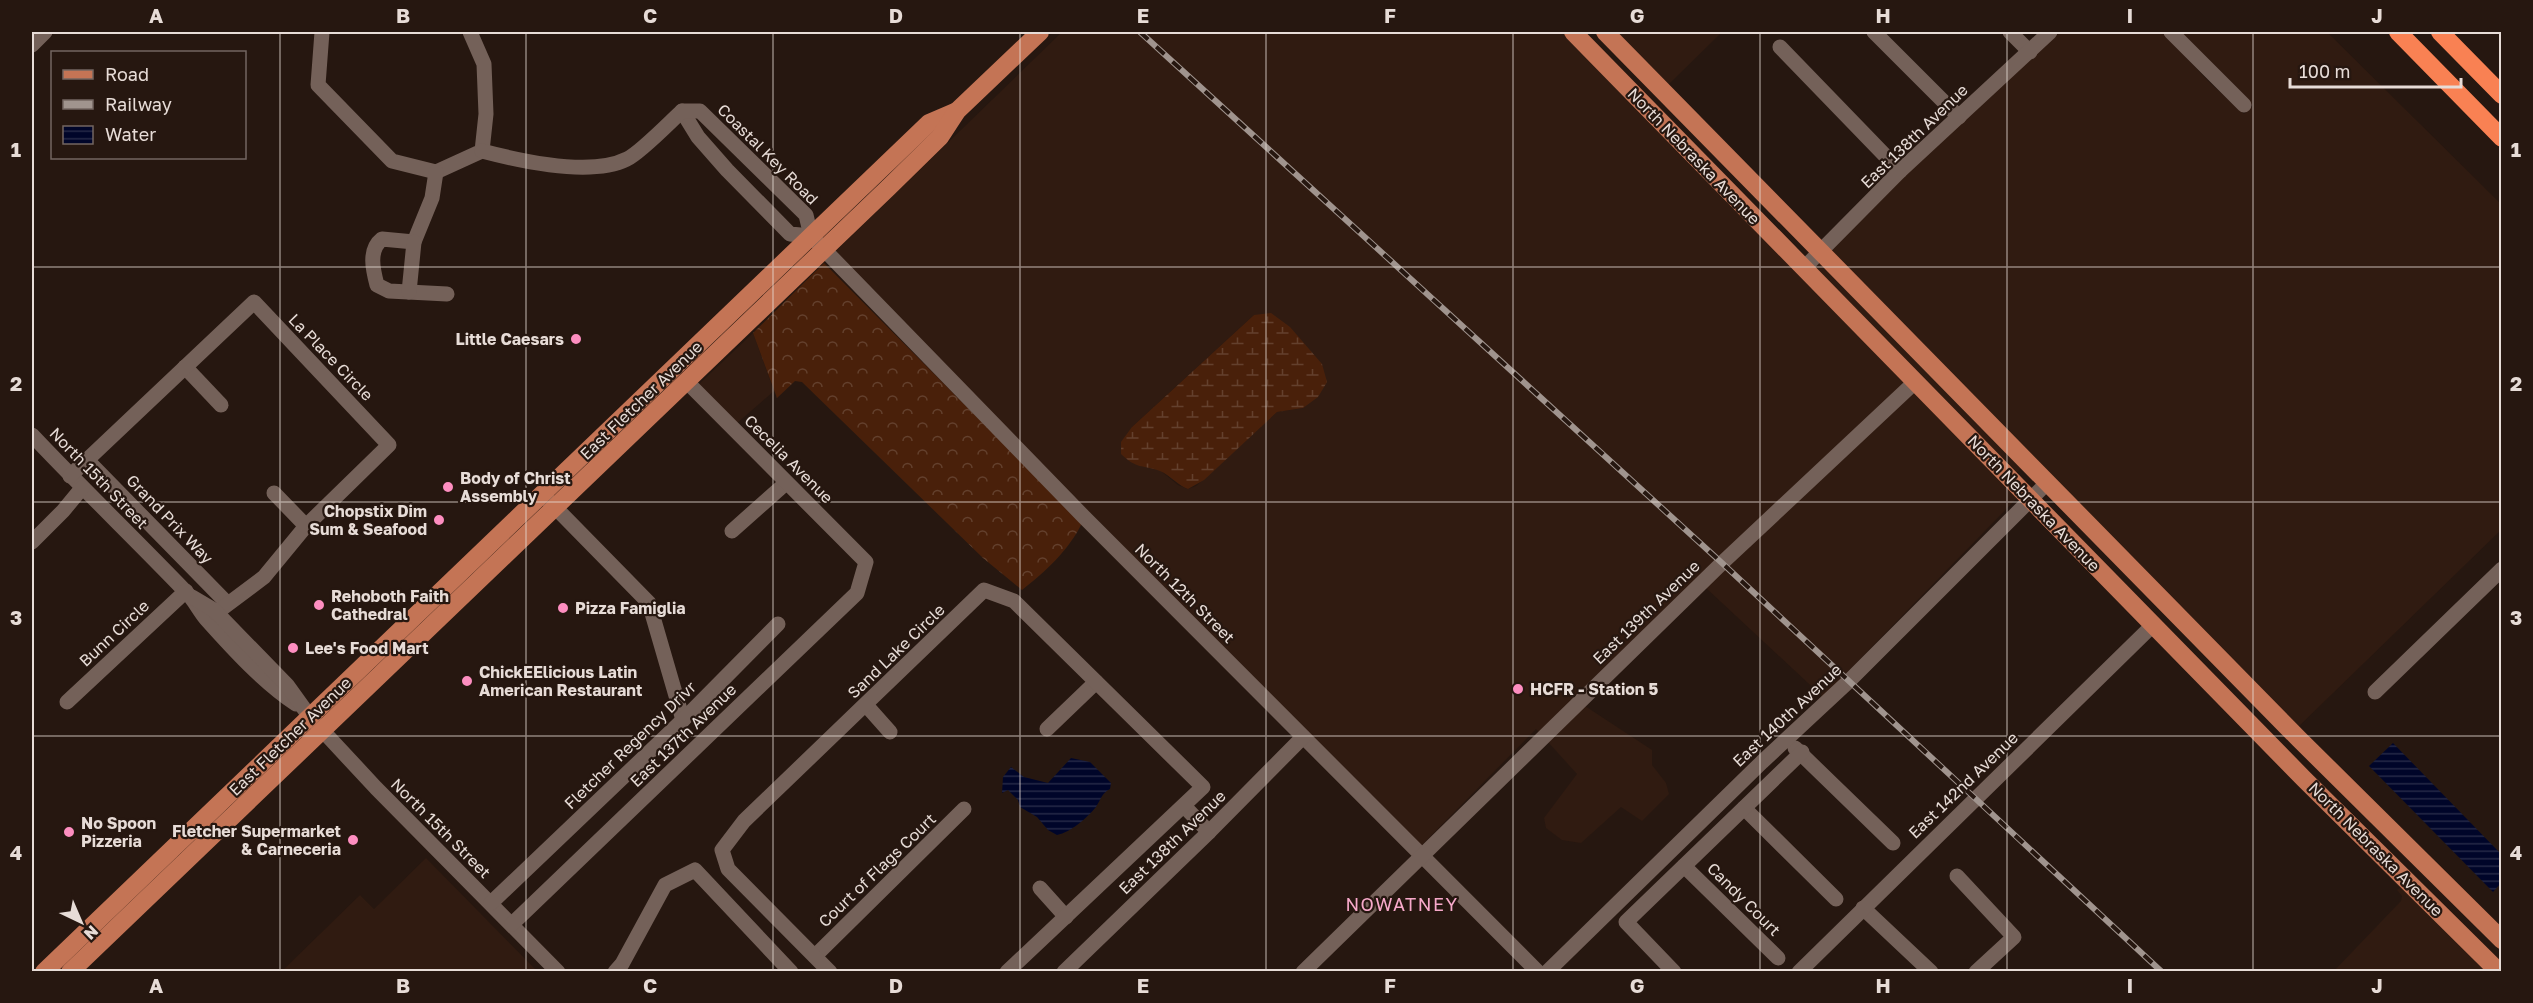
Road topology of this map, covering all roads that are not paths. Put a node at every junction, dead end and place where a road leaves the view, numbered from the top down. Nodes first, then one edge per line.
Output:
1 (322, 32) edge
2 (470, 32) edge
3 (1041, 32) edge
4 (1573, 32) edge
5 (1587, 32) edge
6 (1605, 32) edge
7 (1874, 32) edge
8 (2010, 32) edge
9 (2050, 32) edge
10 (2171, 32) edge
11 (2398, 32) edge
12 (2440, 32) edge
13 (1780, 47) dead end
14 (2030, 52) junction
15 (1641, 67) junction
16 (2502, 95) edge
17 (2244, 105) dead end
18 (1648, 110) junction
19 (682, 111) junction
20 (1959, 117) junction
21 (2502, 138) edge
22 (482, 151) junction
23 (1900, 171) junction
24 (436, 172) junction
25 (1765, 194) junction
26 (414, 242) junction
27 (817, 243) junction
28 (1821, 252) junction
29 (1804, 268) junction
30 (755, 288) junction
31 (409, 292) junction
32 (447, 294) dead end
33 (184, 367) junction
34 (686, 381) junction
35 (1915, 382) junction
36 (221, 405) dead end
37 (32, 435) edge
38 (87, 460) junction
39 (2033, 467) junction
40 (70, 476) junction
41 (2048, 482) junction
42 (786, 483) junction
43 (2015, 483) junction
44 (82, 488) junction
45 (274, 493) dead end
46 (2031, 499) junction
47 (549, 501) junction
48 (306, 526) junction
49 (732, 531) dead end
50 (32, 542) edge
51 (866, 562) joint
52 (2502, 569) edge
53 (189, 594) junction
54 (2157, 594) junction
55 (221, 608) junction
56 (778, 624) dead end
57 (2153, 625) junction
58 (1096, 682) junction
59 (2375, 692) dead end
60 (67, 702) dead end
61 (866, 705) junction
62 (311, 718) junction
63 (683, 720) junction
64 (1047, 729) dead end
65 (890, 732) dead end
66 (1303, 737) junction
67 (1780, 746) junction
68 (1802, 752) junction
69 (1780, 772) junction
70 (1184, 806) junction
71 (1744, 808) junction
72 (964, 809) dead end
73 (1209, 832) junction
74 (1893, 843) dead end
75 (1421, 856) junction
76 (1684, 866) junction
77 (1957, 876) dead end
78 (1040, 888) dead end
79 (1836, 899) dead end
80 (491, 903) junction
81 (1863, 908) junction
82 (1066, 917) junction
83 (512, 924) junction
84 (2502, 940) edge
85 (81, 948) junction
86 (814, 956) junction
87 (1778, 958) dead end
88 (1923, 969) edge
89 (44, 972) edge
90 (70, 972) edge
91 (558, 972) edge
92 (615, 972) edge
93 (791, 972) edge
94 (830, 972) edge
95 (1007, 972) edge
96 (1064, 972) edge
97 (1303, 972) edge
98 (1538, 972) edge
99 (1547, 972) edge
100 (1674, 972) edge
101 (1799, 972) edge
102 (1976, 972) edge
103 (2499, 972) edge

1 - 24 street
2 - 22 street
3 - 27 main road, East Fletcher Avenue
4 - 18 main road, North Nebraska Avenue
5 - 15 main road
6 - 15 main road, North Nebraska Avenue
7 - 20 street
8 - 14 street
9 - 14 street, East 138th Avenue
10 - 17 street
11 - 21 highway
12 - 16 highway
13 - 23 street
14 - 20 street, East 138th Avenue
15 - 25 main road, North Nebraska Avenue
18 - 25 main road
18 - 29 main road, North Nebraska Avenue
19 - 22 street
19 - 27 street
19 - 27 street, Coastal Key Road
20 - 23 street, East 138th Avenue
22 - 24 street
23 - 28 street, East 138th Avenue
24 - 26 street
25 - 28 main road, North Nebraska Avenue
26 - 31 street
26 - 31 street
27 - 30 main road, East Fletcher Avenue
27 - 34 main road, East Fletcher Avenue
27 - 66 street, North 12th Street
28 - 29 street, East 138th Avenue
28 - 39 main road, North Nebraska Avenue
29 - 35 main road, North Nebraska Avenue
30 - 34 main road
30 - 47 main road, East Fletcher Avenue
31 - 32 street
33 - 36 street
33 - 38 street, La Place Circle
33 - 48 street, La Place Circle
34 - 42 street, Cecelia Avenue
34 - 47 main road, East Fletcher Avenue
35 - 43 main road, North Nebraska Avenue
35 - 75 street, East 139th Avenue
37 - 40 street, North 15th Street
38 - 40 street, La Place Circle
38 - 55 street, Grand Prix Way
39 - 41 main road, North Nebraska Avenue
39 - 43 main road
40 - 44 street, North 15th Street
41 - 46 street, East 140th Avenue
41 - 54 main road, North Nebraska Avenue
42 - 49 street
42 - 51 street, Cecelia Avenue
43 - 46 main road, North Nebraska Avenue
44 - 50 street
44 - 53 street, North 15th Street
45 - 48 street
46 - 57 main road, North Nebraska Avenue
46 - 67 street, East 140th Avenue
47 - 62 main road, East Fletcher Avenue
47 - 63 street
48 - 55 street, La Place Circle
51 - 83 street, East 137th Avenue
52 - 59 street
53 - 55 street, North 15th Street
53 - 60 street, Bunn Circle
53 - 62 street, North 15th Street
54 - 57 main road
54 - 84 main road, North Nebraska Avenue
55 - 62 street, North 15th Street
56 - 63 street, Fletcher Regency Drivr
57 - 81 street, East 142nd Avenue
57 - 103 main road, North Nebraska Avenue
58 - 61 street, Sand Lake Circle
58 - 64 street
58 - 70 street, Sand Lake Circle
61 - 65 street
61 - 86 street, Sand Lake Circle
62 - 80 street, North 15th Street
62 - 85 main road, East Fletcher Avenue
63 - 80 street, Fletcher Regency Drivr
66 - 73 street, East 138th Avenue
66 - 75 street, North 12th Street
67 - 68 street
67 - 69 street
67 - 99 street, East 140th Avenue
68 - 69 street
68 - 74 street
69 - 71 street
70 - 73 street
70 - 82 street, Sand Lake Circle
71 - 76 street
71 - 79 street
72 - 86 street, Court of Flags Court
73 - 96 street, East 138th Avenue
75 - 97 street, East 139th Avenue
75 - 98 street, North 12th Street
76 - 87 street, Candy Court
76 - 100 street
77 - 102 street
78 - 82 street
80 - 83 street, North 15th Street
81 - 88 street
81 - 101 street, East 142nd Avenue
82 - 95 street, Sand Lake Circle
83 - 91 street, North 15th Street
85 - 89 main road, East Fletcher Avenue
85 - 90 main road, East Fletcher Avenue
86 - 94 street, Sand Lake Circle
92 - 93 street

